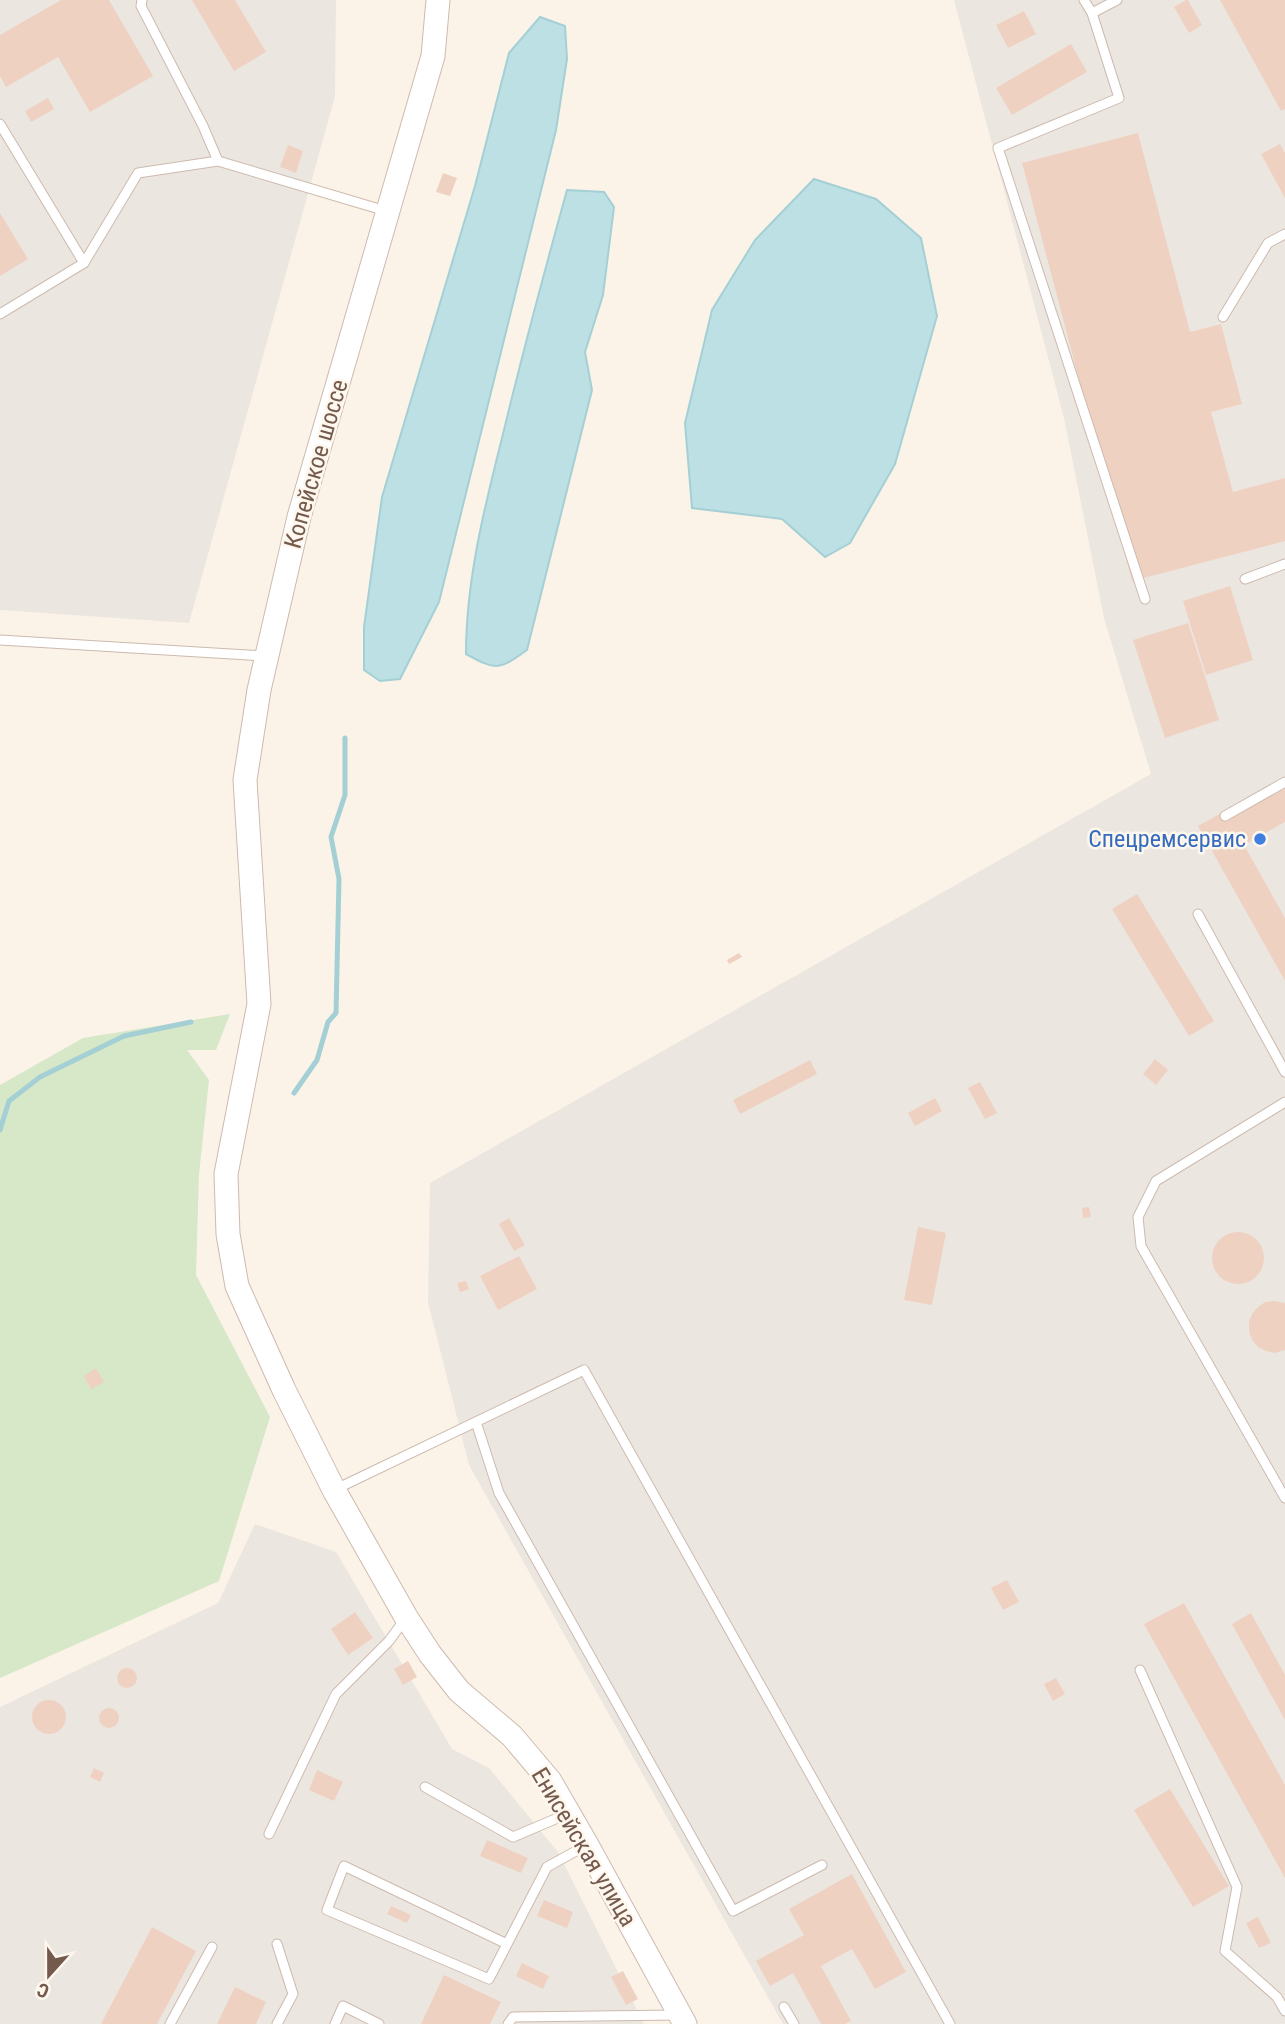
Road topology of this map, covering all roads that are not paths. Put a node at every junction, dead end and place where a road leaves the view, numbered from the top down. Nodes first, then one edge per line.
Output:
1 (142, 0) edge
2 (438, 0) edge
3 (1084, 0) edge
4 (1117, 0) edge
5 (1092, 13) junction
6 (0, 124) edge
7 (218, 162) junction
8 (388, 211) junction
9 (1285, 234) edge
10 (84, 263) junction
11 (0, 314) edge
12 (1223, 317) dead end
13 (1285, 564) edge
14 (1245, 579) dead end
15 (1146, 599) dead end
16 (0, 640) edge
17 (267, 656) junction
18 (1285, 782) edge
19 (1225, 816) dead end
20 (1198, 914) dead end
21 (1285, 1072) edge
22 (1285, 1102) edge
23 (477, 1422) junction
24 (308, 1438) joint
25 (334, 1490) junction
26 (1285, 1498) edge
27 (406, 1617) junction
28 (1140, 1670) dead end
29 (425, 1787) dead end
30 (569, 1813) junction
31 (269, 1834) dead end
32 (587, 1845) junction
33 (822, 1865) dead end
34 (277, 1944) dead end
35 (507, 1944) junction
36 (212, 1947) dead end
37 (784, 2007) dead end
38 (1285, 2011) edge
39 (682, 2021) edge
40 (170, 2024) edge
41 (277, 2024) edge
42 (335, 2024) edge
43 (379, 2024) edge
44 (508, 2024) edge
45 (794, 2024) edge
46 (950, 2024) edge

1 - 7 lane
2 - 8 street, Копейское шоссе
3 - 5 lane
4 - 5 lane
5 - 15 lane
6 - 10 lane
7 - 8 lane
7 - 10 lane
8 - 17 street, Копейское шоссе
9 - 12 lane
10 - 11 lane
13 - 14 lane
16 - 17 lane
17 - 24 street, Копейское шоссе
18 - 19 lane
20 - 21 lane
22 - 26 lane
23 - 25 lane
23 - 33 lane
23 - 46 lane
24 - 25 street, Енисейская улица
25 - 27 street, Енисейская улица
27 - 30 street, Енисейская улица
27 - 31 lane
28 - 38 lane
29 - 30 lane
30 - 32 street, Енисейская улица
32 - 35 lane
32 - 39 street, Енисейская улица
34 - 41 lane
35 - 35 lane
36 - 40 lane
37 - 45 lane
39 - 44 lane
42 - 43 lane

